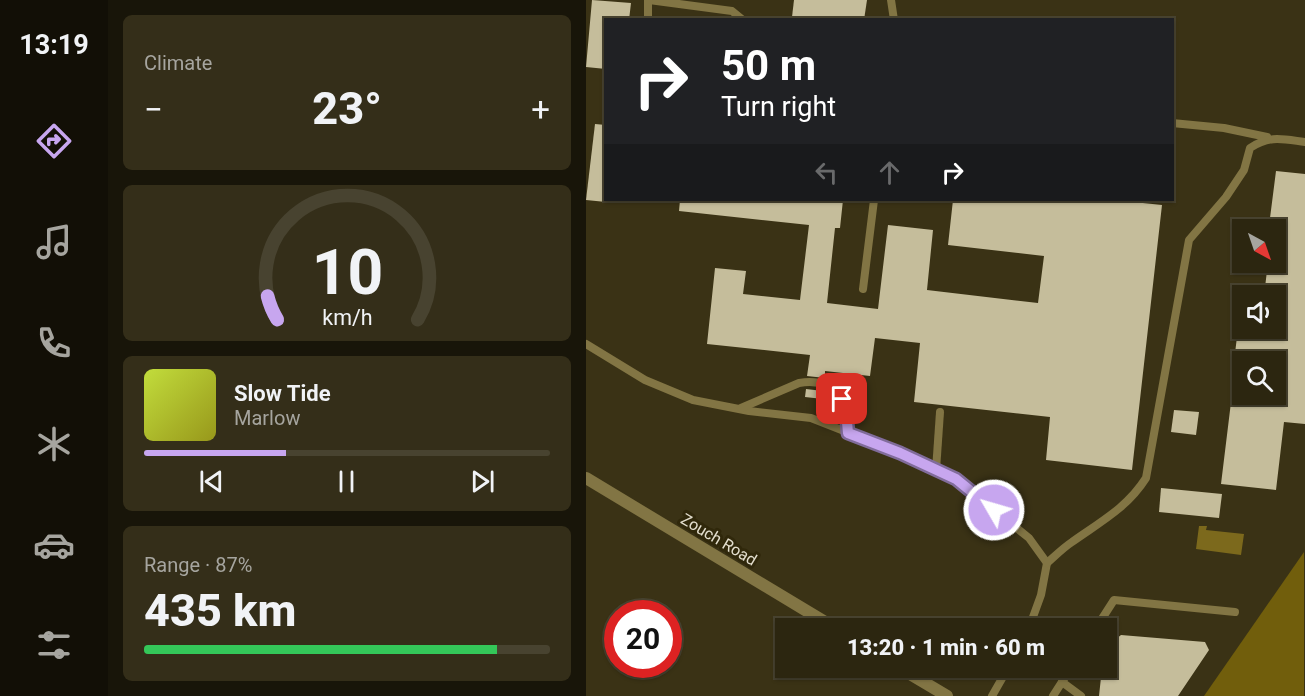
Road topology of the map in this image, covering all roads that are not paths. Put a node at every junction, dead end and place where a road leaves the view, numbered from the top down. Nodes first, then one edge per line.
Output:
1 (649, 0) edge
2 (891, 0) edge
3 (648, 18) edge
4 (741, 18) edge
5 (894, 18) edge
6 (1174, 123) edge
7 (1271, 138) junction
8 (1304, 142) edge
9 (874, 201) edge
10 (863, 289) dead end
11 (586, 345) edge
12 (737, 409) junction
13 (940, 412) dead end
14 (848, 433) junction
15 (936, 470) junction
16 (586, 478) edge
17 (1047, 563) junction
18 (1235, 612) dead end
19 (818, 618) edge
20 (1033, 618) edge
21 (1102, 618) edge
22 (917, 678) edge
23 (1002, 678) edge
24 (1065, 678) edge
25 (1062, 682) junction
26 (947, 696) edge
27 (992, 696) edge
28 (1053, 696) edge
29 (1081, 696) edge

1 - 3 lane
1 - 4 lane
2 - 5 lane
6 - 7 lane
7 - 8 lane
7 - 17 lane
9 - 10 lane
11 - 12 lane
12 - 14 lane
12 - 14 lane
13 - 15 lane
14 - 15 lane
15 - 17 lane
16 - 19 street, Zouch Road
17 - 20 lane
18 - 21 lane
22 - 26 street
23 - 27 lane
24 - 25 lane
25 - 28 lane
25 - 29 lane

